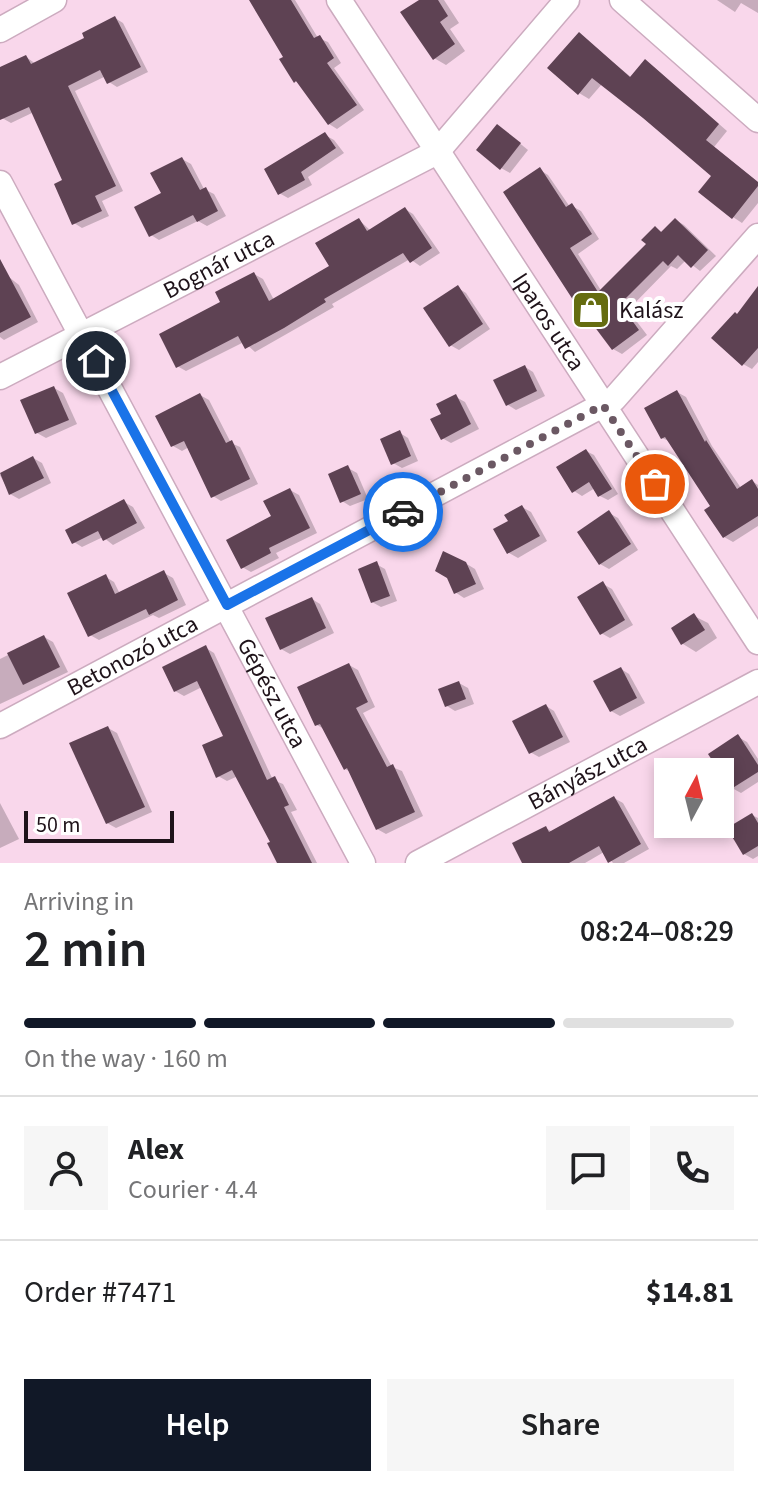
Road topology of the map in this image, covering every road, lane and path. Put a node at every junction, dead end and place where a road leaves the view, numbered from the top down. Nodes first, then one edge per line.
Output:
1 (54, 0) edge
2 (339, 0) edge
3 (567, 0) edge
4 (622, 0) edge
5 (0, 30) edge
6 (758, 120) edge
7 (437, 152) junction
8 (0, 183) edge
9 (758, 236) edge
10 (81, 333) junction
11 (0, 377) edge
12 (603, 405) junction
13 (227, 605) junction
14 (758, 642) edge
15 (758, 682) edge
16 (0, 726) edge
17 (363, 863) edge
18 (418, 863) edge

1 - 5 street
2 - 7 street, Iparos utca
3 - 7 street
4 - 6 street
7 - 10 street, Bognár utca
7 - 12 street, Iparos utca
8 - 10 street, Gépész utca
9 - 12 street, Betonozó utca
10 - 11 street, Bognár utca
10 - 13 street, Gépész utca
12 - 13 street, Betonozó utca
12 - 14 street, Iparos utca
13 - 16 street, Betonozó utca
13 - 17 street, Gépész utca
15 - 18 street, Bányász utca

